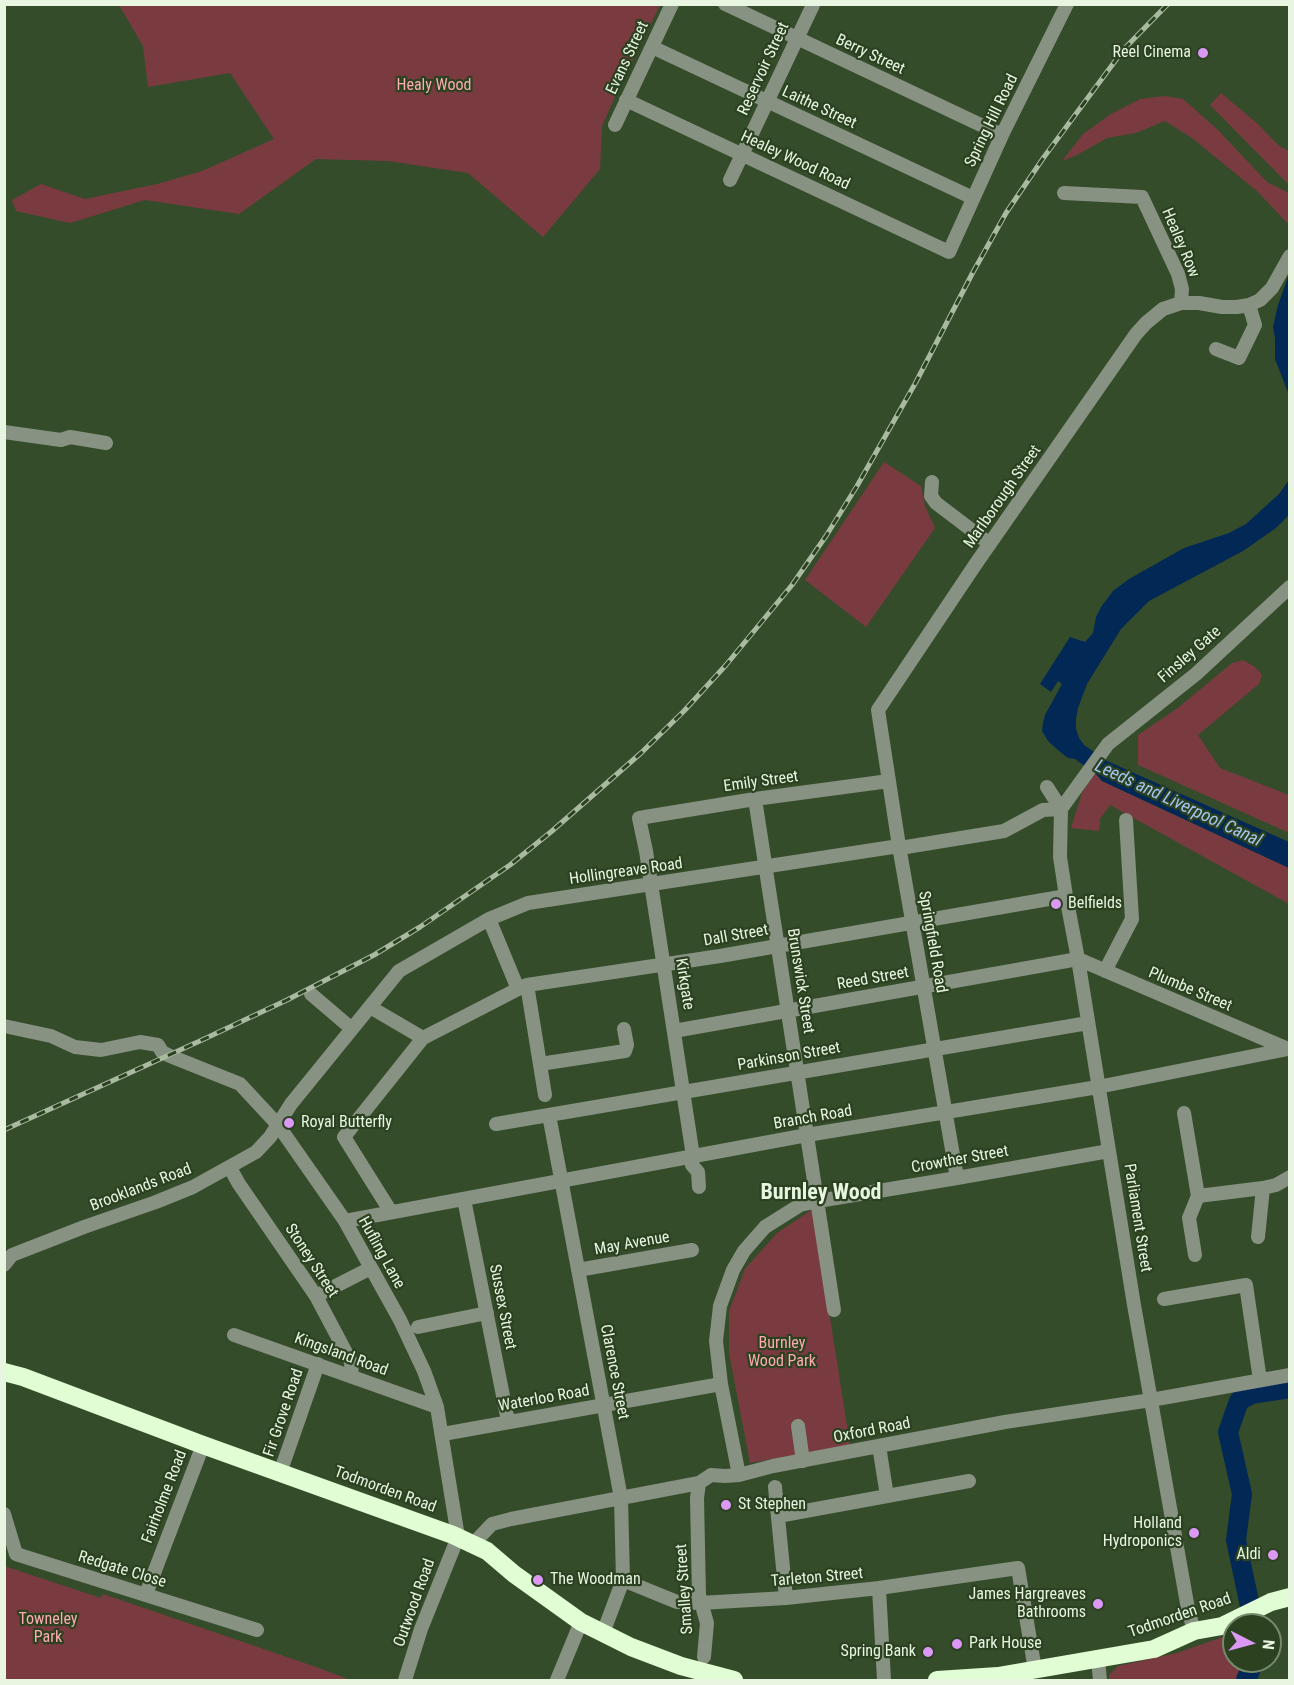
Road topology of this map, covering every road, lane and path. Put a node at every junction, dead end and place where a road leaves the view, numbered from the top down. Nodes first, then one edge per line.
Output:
1 (672, 4) edge
2 (725, 4) edge
3 (1067, 4) edge
4 (813, 5) edge
5 (797, 39) junction
6 (652, 47) junction
7 (626, 100) junction
8 (768, 101) junction
9 (615, 125) dead end
10 (1002, 135) junction
11 (742, 155) junction
12 (730, 180) dead end
13 (1064, 193) dead end
14 (973, 198) junction
15 (949, 252) joint
16 (1290, 256) edge
17 (1180, 303) junction
18 (1249, 305) junction
19 (1216, 349) dead end
20 (4, 432) edge
21 (106, 443) dead end
22 (932, 482) dead end
23 (990, 544) junction
24 (1290, 587) edge
25 (878, 710) joint
26 (889, 781) junction
27 (1047, 787) dead end
28 (755, 799) junction
29 (1061, 809) junction
30 (639, 818) joint
31 (1126, 819) dead end
32 (899, 846) junction
33 (765, 868) junction
34 (652, 885) junction
35 (1066, 896) junction
36 (489, 919) junction
37 (912, 923) junction
38 (778, 946) junction
39 (1078, 959) junction
40 (664, 964) junction
41 (1105, 971) junction
42 (522, 987) junction
43 (923, 987) junction
44 (311, 994) dead end
45 (370, 1007) junction
46 (788, 1010) junction
47 (1088, 1023) junction
48 (4, 1026) edge
49 (352, 1029) junction
50 (624, 1029) dead end
51 (674, 1030) junction
52 (423, 1038) junction
53 (934, 1050) junction
54 (1289, 1050) edge
55 (540, 1064) junction
56 (797, 1073) junction
57 (1098, 1087) junction
58 (684, 1092) junction
59 (544, 1095) dead end
60 (944, 1112) junction
61 (1184, 1113) dead end
62 (549, 1114) junction
63 (496, 1124) dead end
64 (278, 1125) junction
65 (807, 1135) junction
66 (1108, 1151) junction
67 (692, 1156) junction
68 (230, 1168) junction
69 (1290, 1177) edge
70 (957, 1178) junction
71 (562, 1180) junction
72 (699, 1187) dead end
73 (1263, 1188) junction
74 (1198, 1196) junction
75 (464, 1198) junction
76 (818, 1201) junction
77 (391, 1212) junction
78 (345, 1221) junction
79 (1258, 1237) dead end
80 (692, 1250) dead end
81 (1195, 1255) dead end
82 (4, 1265) edge
83 (371, 1268) junction
84 (578, 1270) junction
85 (316, 1296) junction
86 (1164, 1299) dead end
87 (834, 1310) dead end
88 (487, 1313) junction
89 (418, 1327) dead end
90 (234, 1335) dead end
91 (318, 1364) junction
92 (4, 1371) edge
93 (1290, 1375) edge
94 (352, 1377) junction
95 (1260, 1380) junction
96 (721, 1384) junction
97 (1151, 1400) junction
98 (603, 1405) junction
99 (437, 1407) junction
100 (508, 1421) junction
101 (798, 1426) dead end
102 (443, 1434) junction
103 (203, 1445) junction
104 (879, 1446) junction
105 (803, 1461) junction
106 (280, 1473) junction
107 (739, 1475) junction
108 (969, 1481) dead end
109 (699, 1483) junction
110 (775, 1487) dead end
111 (886, 1496) junction
112 (621, 1498) junction
113 (4, 1514) edge
114 (778, 1516) junction
115 (466, 1540) junction
116 (623, 1580) junction
117 (879, 1588) junction
118 (146, 1594) junction
119 (1290, 1597) edge
120 (786, 1598) junction
121 (700, 1603) junction
122 (581, 1622) junction
123 (257, 1630) dead end
124 (1194, 1631) junction
125 (603, 1633) junction
126 (1098, 1660) junction
127 (703, 1670) edge
128 (1035, 1670) junction
129 (405, 1680) edge
130 (556, 1680) edge
131 (734, 1680) edge
132 (884, 1680) edge
133 (937, 1680) edge
134 (954, 1680) edge
135 (1100, 1680) edge

1 - 6 street, Evans Street
2 - 5 street, Berry Street
3 - 10 street, Spring Hill Road
4 - 5 street, Reservoir Street
5 - 8 street, Reservoir Street
5 - 10 street, Berry Street
6 - 7 street, Evans Street
6 - 8 street, Laithe Street
7 - 9 street, Evans Street
7 - 11 street, Healey Wood Road
8 - 11 street, Reservoir Street
8 - 14 street, Laithe Street
10 - 14 street, Spring Hill Road
11 - 12 street, Reservoir Street
11 - 15 street, Healey Wood Road
13 - 17 street, Healey Row
14 - 15 street, Spring Hill Road
16 - 18 street
17 - 18 street
17 - 23 street, Marlborough Street
18 - 19 street
20 - 21 street
22 - 23 street
23 - 25 street, Marlborough Street
24 - 29 street, Finsley Gate
25 - 26 street, Springfield Road
26 - 28 street, Emily Street
26 - 32 street, Springfield Road
27 - 29 street
28 - 30 street, Emily Street
28 - 33 street, Brunswick Street
29 - 32 street, Hollingreave Road
29 - 35 street, Parliament Street
30 - 34 street, Kirkgate
31 - 41 street
32 - 33 street, Hollingreave Road
32 - 37 street, Springfield Road
33 - 34 street, Hollingreave Road
33 - 38 street, Brunswick Street
34 - 36 street, Hollingreave Road
34 - 40 street, Kirkgate
35 - 37 street, Dall Street
35 - 39 street, Parliament Street
36 - 42 street
36 - 45 street, Hollingreave Road
37 - 38 street, Dall Street
37 - 43 street, Springfield Road
38 - 40 street, Dall Street
38 - 46 street, Brunswick Street
39 - 41 street, Plumbe Street
39 - 43 street, Reed Street
39 - 47 street, Parliament Street
40 - 42 street, Dall Street
40 - 51 street, Kirkgate
41 - 54 street, Plumbe Street
42 - 52 street, Dall Street
42 - 55 street
43 - 46 street, Reed Street
43 - 53 street, Springfield Road
44 - 49 street
45 - 49 street, Hollingreave Road
45 - 52 street
46 - 51 street, Reed Street
46 - 56 street, Brunswick Street
47 - 53 street, Parkinson Street
47 - 57 street, Parliament Street
48 - 64 street, Hufling Lane
49 - 64 street, Hollingreave Road
50 - 55 street
51 - 58 street, Kirkgate
52 - 77 street
53 - 56 street, Parkinson Street
53 - 60 street, Springfield Road
54 - 57 street, Branch Road
55 - 59 street
56 - 58 street, Parkinson Street
56 - 65 street, Brunswick Street
57 - 60 street, Branch Road
57 - 66 street, Parliament Street
58 - 62 street, Parkinson Street
58 - 67 street, Kirkgate
60 - 65 street, Branch Road
60 - 70 street, Springfield Road
61 - 74 street
62 - 63 street, Parkinson Street
62 - 71 street, Clarence Street
64 - 68 street, Brooklands Road
64 - 78 street, Hufling Lane
65 - 67 street, Branch Road
65 - 76 street, Brunswick Street
66 - 70 street, Crowther Street
66 - 97 street, Parliament Street
67 - 71 street, Branch Road
67 - 72 street, Kirkgate
68 - 82 street, Brooklands Road
68 - 85 street, Stoney Street
69 - 73 street
70 - 76 street, Crowther Street
71 - 75 street, Branch Road
71 - 84 street, Clarence Street
73 - 74 street
73 - 79 street
74 - 81 street
75 - 77 street, Branch Road
75 - 88 street, Sussex Street
76 - 87 street, Brunswick Street
76 - 96 street, Crowther Street
77 - 78 street, Branch Road
78 - 83 street, Hufling Lane
80 - 84 street, May Avenue
83 - 85 street
83 - 99 street, Hufling Lane
84 - 98 street, Clarence Street
85 - 94 street, Stoney Street
86 - 95 street
88 - 89 street
88 - 100 street, Sussex Street
90 - 91 street, Kingsland Road
91 - 94 street, Kingsland Road
91 - 106 street, Fir Grove Road
92 - 103 highway, Todmorden Road
93 - 95 street, Oxford Road
94 - 99 street, Kingsland Road
95 - 97 street, Oxford Road
96 - 98 street, Waterloo Road
96 - 107 street, Crowther Street
97 - 104 street, Oxford Road
97 - 124 street, Parliament Street
98 - 100 street, Waterloo Road
98 - 112 street, Clarence Street
99 - 102 street, Hufling Lane
100 - 102 street, Waterloo Road
101 - 105 street
102 - 115 street, Hufling Lane
103 - 106 highway, Todmorden Road
103 - 118 street, Fairholme Road
104 - 105 street, Oxford Road
104 - 111 street
105 - 107 street, Oxford Road
106 - 115 highway, Todmorden Road
107 - 109 street, Oxford Road
108 - 111 street
109 - 112 street, Oxford Road
109 - 121 street, Smalley Street
110 - 114 street
111 - 114 street
112 - 115 street, Oxford Road
112 - 116 street, Clarence Street
113 - 118 street, Redgate Close
114 - 120 street
115 - 122 highway, Todmorden Road
115 - 129 street, Outwood Road
116 - 121 street, Tarleton Street
116 - 125 street, Clarence Street
117 - 120 street, Tarleton Street
117 - 128 street, Tarleton Street
117 - 132 street
118 - 123 street, Redgate Close
119 - 124 highway, Todmorden Road
120 - 121 street, Tarleton Street
121 - 127 street, Smalley Street
122 - 125 highway, Todmorden Road
122 - 130 street
124 - 126 highway, Todmorden Road
125 - 127 highway, Todmorden Road
126 - 128 highway, Todmorden Road
126 - 135 street
127 - 131 highway, Todmorden Road
128 - 134 highway, Todmorden Road
133 - 134 highway, Todmorden Road

